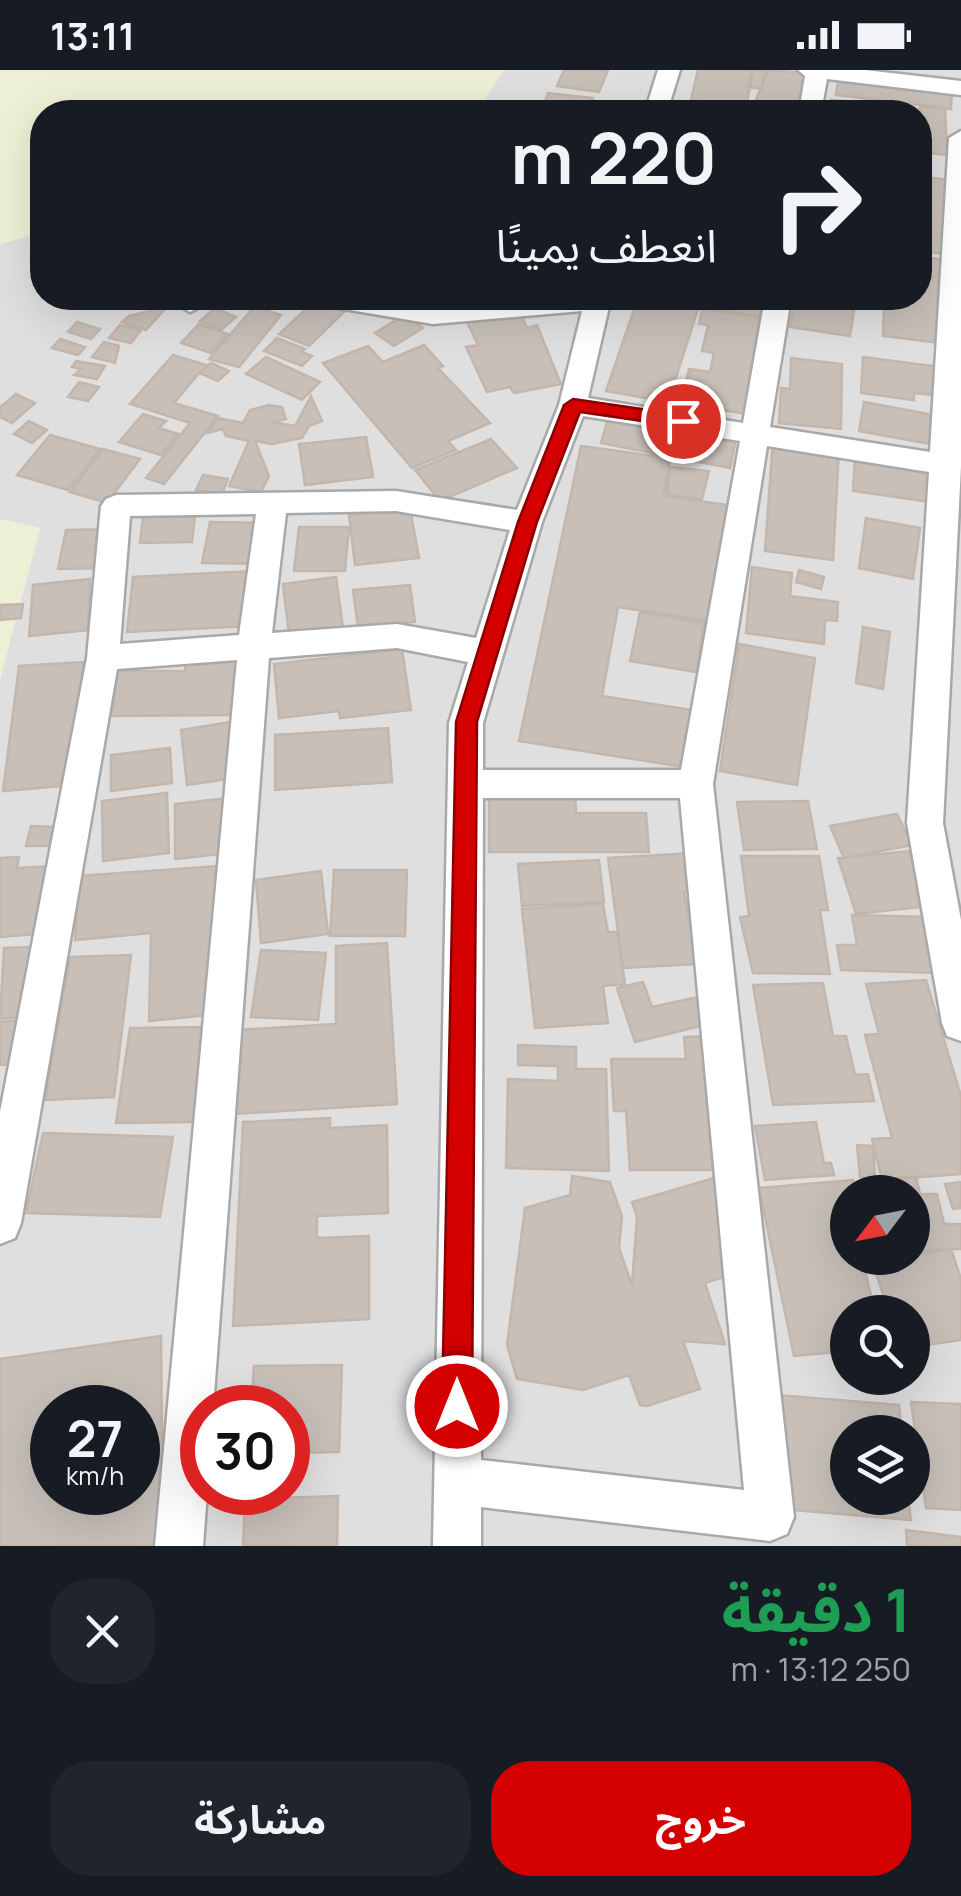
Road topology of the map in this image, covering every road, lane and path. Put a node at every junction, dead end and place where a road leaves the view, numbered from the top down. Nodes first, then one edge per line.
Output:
1 (669, 70) edge
2 (814, 70) edge
3 (961, 88) edge
4 (660, 100) edge
5 (811, 100) edge
6 (961, 138) edge
7 (397, 310) edge
8 (494, 310) edge
9 (595, 310) edge
10 (776, 310) edge
11 (573, 405) junction
12 (756, 432) junction
13 (947, 465) junction
14 (272, 504) junction
15 (527, 522) junction
16 (254, 646) junction
17 (487, 653) junction
18 (103, 658) junction
19 (465, 784) junction
20 (696, 784) junction
21 (961, 1023) edge
22 (0, 1223) edge
23 (457, 1482) junction
24 (179, 1546) edge
25 (457, 1546) edge

1 - 4 street
2 - 3 street
2 - 5 street
6 - 13 street
7 - 8 street
9 - 11 street
10 - 12 street
11 - 12 street
11 - 15 street
12 - 13 street
12 - 20 street
13 - 21 street
14 - 15 street
14 - 16 street
14 - 18 street
15 - 17 street
16 - 17 street
16 - 18 street
16 - 24 street
17 - 19 street
18 - 22 street
19 - 20 street
19 - 23 street
20 - 23 street
23 - 25 street

